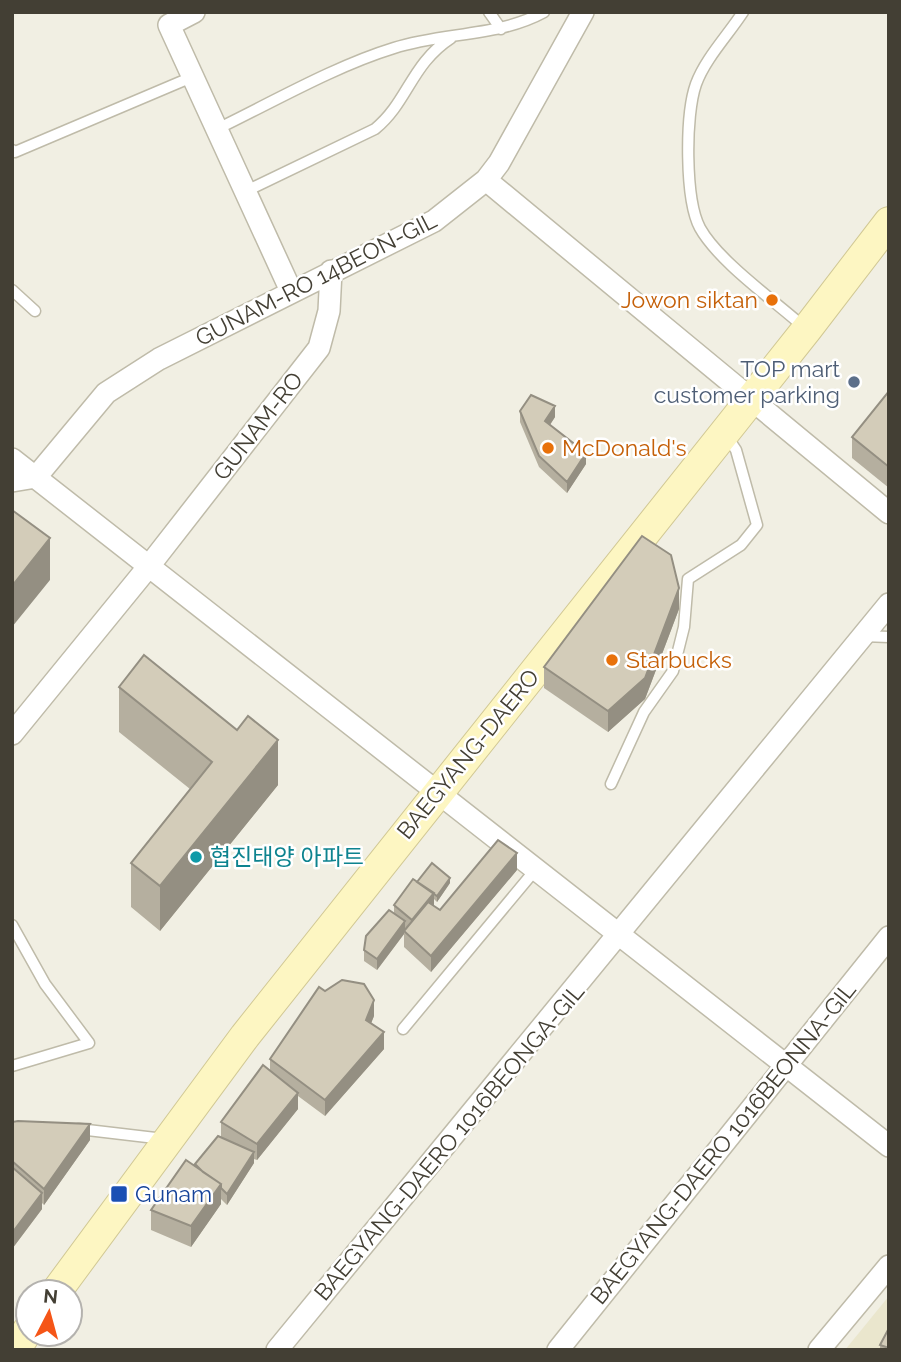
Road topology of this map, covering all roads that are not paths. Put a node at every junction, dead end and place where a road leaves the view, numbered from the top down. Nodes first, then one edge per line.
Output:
1 (194, 12) edge
2 (489, 12) edge
3 (544, 12) edge
4 (583, 12) edge
5 (743, 12) edge
6 (501, 29) junction
7 (457, 35) junction
8 (192, 77) junction
9 (215, 130) junction
10 (12, 150) edge
11 (486, 180) junction
12 (244, 192) junction
13 (889, 222) edge
14 (331, 271) junction
15 (12, 290) edge
16 (291, 291) junction
17 (35, 311) dead end
18 (807, 329) junction
19 (751, 400) junction
20 (725, 433) junction
21 (12, 459) edge
22 (36, 477) junction
23 (12, 481) edge
24 (889, 513) edge
25 (149, 566) junction
26 (889, 604) edge
27 (862, 636) junction
28 (889, 637) edge
29 (12, 734) edge
30 (428, 784) junction
31 (611, 784) dead end
32 (536, 869) junction
33 (12, 925) edge
34 (620, 935) junction
35 (889, 937) edge
36 (403, 1030) dead end
37 (786, 1065) junction
38 (12, 1066) edge
39 (61, 1127) edge
40 (170, 1140) junction
41 (889, 1146) edge
42 (889, 1266) edge
43 (66, 1278) edge
44 (277, 1350) edge
45 (558, 1350) edge
46 (819, 1350) edge

1 - 8 street
2 - 6 lane
3 - 6 lane
4 - 11 street, GUNAM-RO 14BEON-GIL
5 - 18 lane
6 - 7 lane
7 - 9 lane
7 - 12 lane
8 - 9 street
8 - 10 lane
9 - 12 street
11 - 14 street, GUNAM-RO 14BEON-GIL
11 - 19 street
12 - 16 street
13 - 18 main road, BAEGYANG-DAERO
14 - 16 street, GUNAM-RO 14BEON-GIL
14 - 25 street, GUNAM-RO
15 - 17 lane
16 - 22 street, GUNAM-RO 14BEON-GIL
18 - 19 main road, BAEGYANG-DAERO
19 - 20 main road, BAEGYANG-DAERO
19 - 24 street
20 - 30 main road, BAEGYANG-DAERO
20 - 31 lane
21 - 22 street
22 - 23 street
22 - 25 street
25 - 29 street, GUNAM-RO
25 - 30 street
26 - 27 street, BAEGYANG-DAERO 1016BEONGA-GIL
27 - 28 lane
27 - 34 street, BAEGYANG-DAERO 1016BEONGA-GIL
30 - 32 street
30 - 40 main road, BAEGYANG-DAERO
32 - 34 street
32 - 36 lane
33 - 38 lane
34 - 37 street
34 - 44 street, BAEGYANG-DAERO 1016BEONGA-GIL
35 - 37 street, BAEGYANG-DAERO 1016BEONNA-GIL
37 - 41 street
37 - 45 street, BAEGYANG-DAERO 1016BEONNA-GIL
39 - 40 lane
40 - 43 main road, BAEGYANG-DAERO
42 - 46 street

